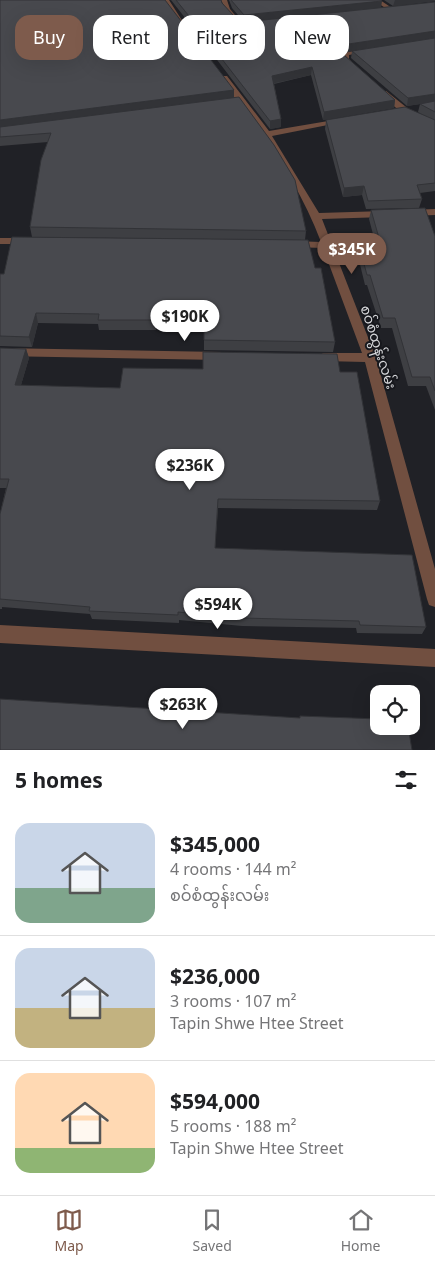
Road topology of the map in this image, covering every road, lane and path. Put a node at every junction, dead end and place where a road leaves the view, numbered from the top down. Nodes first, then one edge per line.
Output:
1 (166, 0) edge
2 (224, 0) edge
3 (376, 0) edge
4 (401, 9) edge
5 (392, 10) junction
6 (383, 11) edge
7 (232, 15) edge
8 (178, 17) edge
9 (379, 48) edge
10 (218, 71) edge
11 (360, 72) edge
12 (374, 85) edge
13 (419, 107) edge
14 (403, 109) junction
15 (393, 111) edge
16 (354, 118) edge
17 (435, 127) edge
18 (267, 134) junction
19 (435, 212) edge
20 (316, 216) junction
21 (0, 241) edge
22 (40, 241) edge
23 (278, 244) edge
24 (327, 245) junction
25 (0, 352) edge
26 (234, 356) edge
27 (312, 357) edge
28 (370, 358) junction
29 (435, 599) edge
30 (0, 634) edge
31 (435, 658) edge

1 - 8 street
2 - 7 street
3 - 5 street
4 - 5 street
5 - 6 street
9 - 11 street
10 - 18 street, စဝ်စံထွန်းလမ်း
12 - 14 street
13 - 14 street
14 - 15 street
14 - 17 street
16 - 18 street
18 - 20 street, စဝ်စံထွန်းလမ်း
19 - 20 street
20 - 24 street, စဝ်စံထွန်းလမ်း
21 - 22 street
23 - 24 street
24 - 28 street, စဝ်စံထွန်းလမ်း
25 - 26 street
27 - 28 street
28 - 29 street, စဝ်စံထွန်းလမ်း
30 - 31 street

